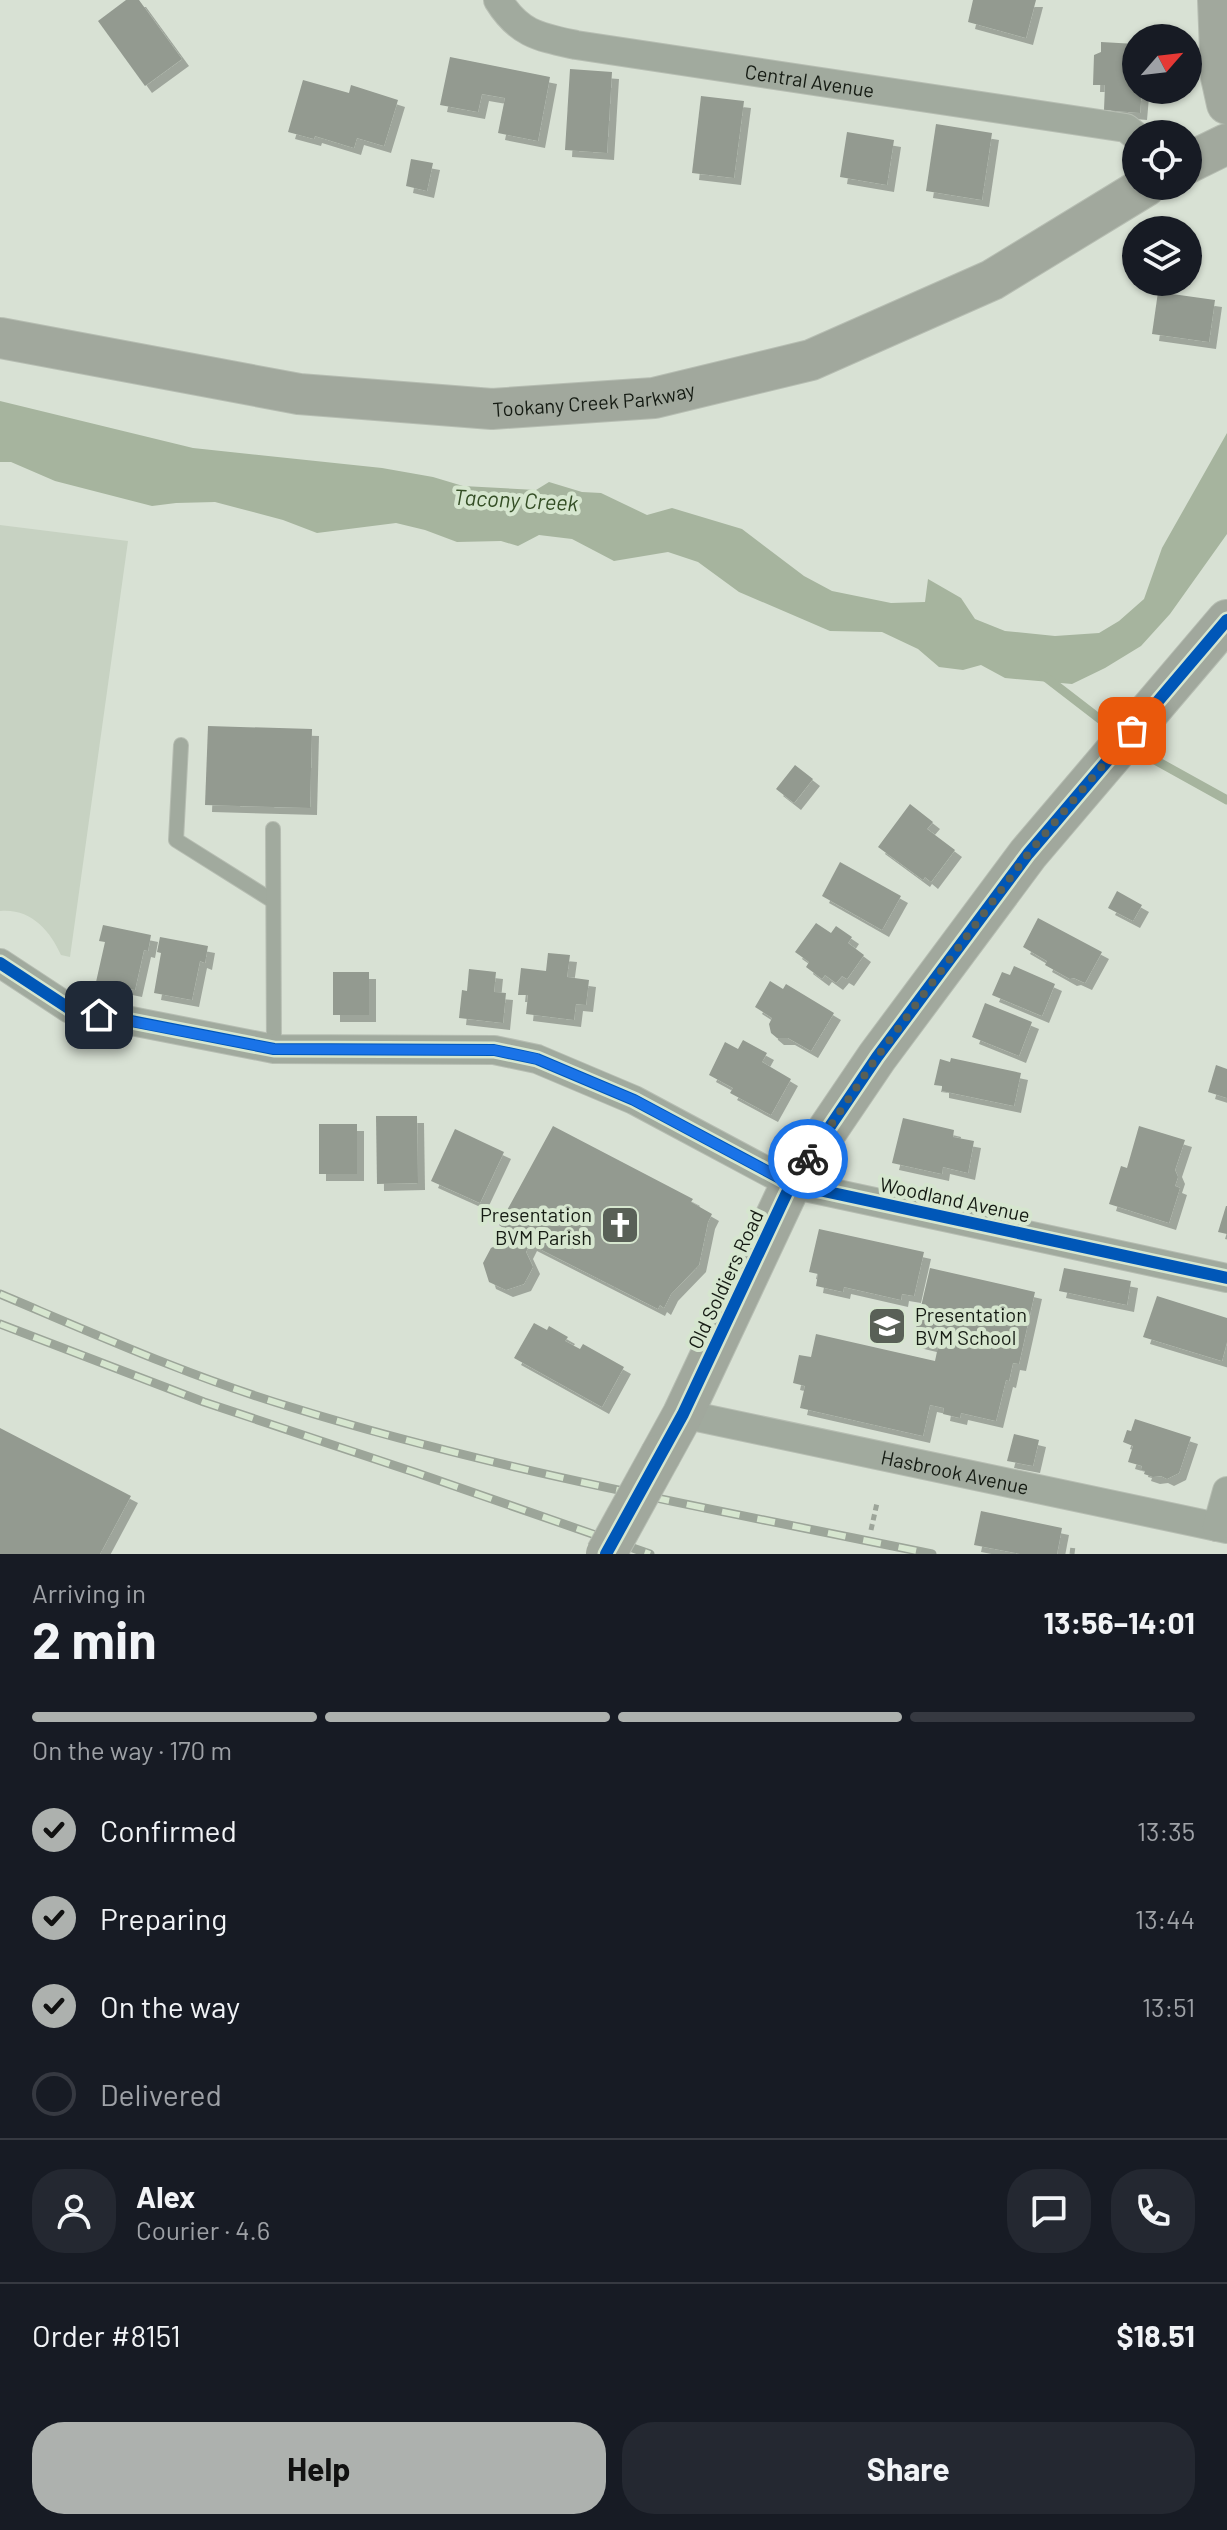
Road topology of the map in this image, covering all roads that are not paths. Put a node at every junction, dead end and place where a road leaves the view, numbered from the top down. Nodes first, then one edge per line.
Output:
1 (498, 0) edge
2 (1218, 0) edge
3 (1227, 104) edge
4 (1122, 127) edge
5 (1227, 144) edge
6 (1202, 156) edge
7 (1123, 200) edge
8 (0, 338) edge
9 (1227, 620) edge
10 (181, 745) dead end
11 (273, 829) dead end
12 (273, 901) junction
13 (0, 963) edge
14 (274, 1049) junction
15 (791, 1184) junction
16 (1227, 1278) edge
17 (683, 1414) junction
18 (1227, 1491) edge
19 (1222, 1528) edge
20 (606, 1554) edge

1 - 4 street, Central Avenue
2 - 3 street
5 - 6 street
7 - 8 street, Tookany Creek Parkway
9 - 15 street, Old Soldiers Road
10 - 12 lane
11 - 12 lane
12 - 14 lane
13 - 14 street, Woodland Avenue
14 - 15 street, Woodland Avenue
15 - 16 street, Woodland Avenue
15 - 17 street, Old Soldiers Road
17 - 19 street, Hasbrook Avenue
17 - 20 street, Old Soldiers Road, bridge
18 - 19 street

